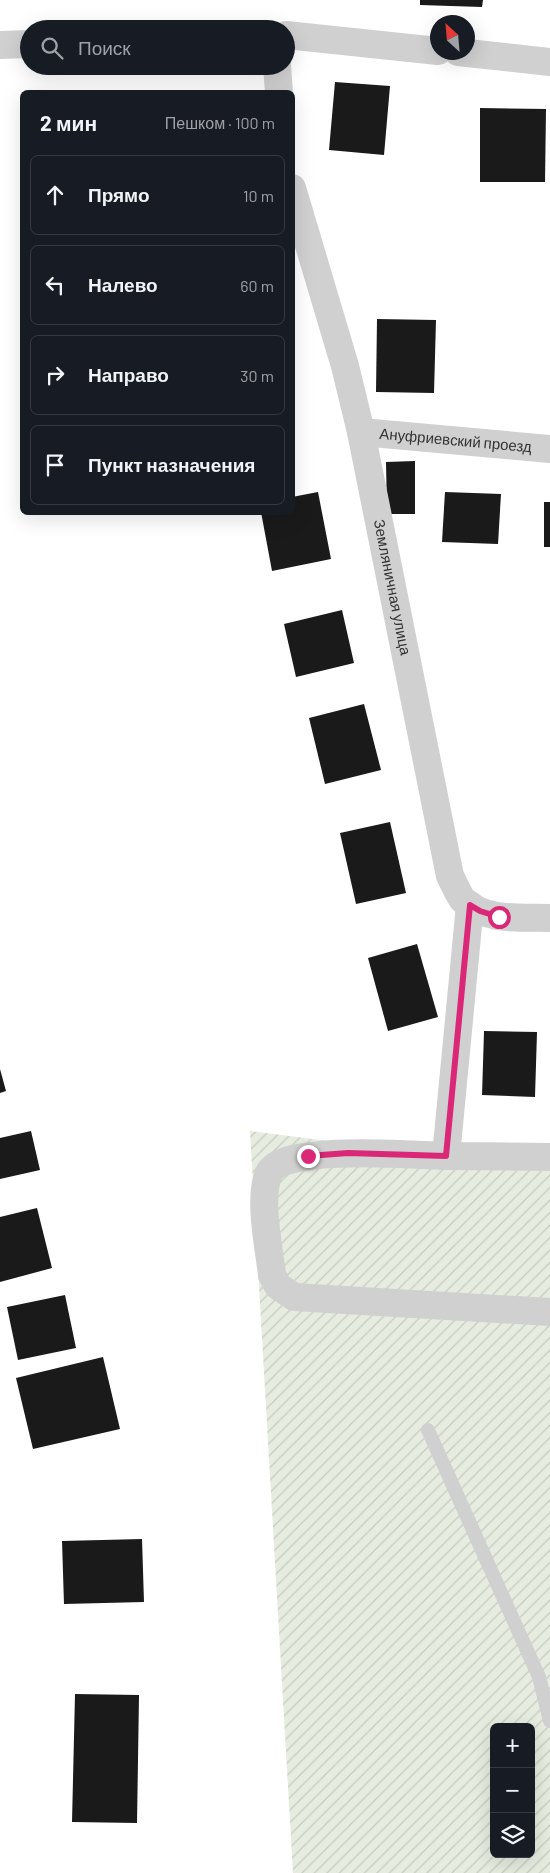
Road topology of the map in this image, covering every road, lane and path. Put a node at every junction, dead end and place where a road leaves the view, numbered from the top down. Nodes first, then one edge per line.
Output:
1 (295, 37) edge
2 (20, 44) edge
3 (0, 45) edge
4 (430, 49) edge
5 (475, 54) edge
6 (550, 62) edge
7 (277, 75) edge
8 (279, 90) edge
9 (295, 198) edge
10 (361, 432) junction
11 (550, 449) edge
12 (470, 905) junction
13 (550, 918) edge
14 (446, 1156) junction
15 (550, 1157) edge
16 (550, 1312) edge
17 (428, 1430) dead end
18 (550, 1721) edge

1 - 4 street
2 - 3 street
5 - 6 street
7 - 8 street
9 - 10 street, Земляничная улица
10 - 11 street, Ануфриевский проезд
10 - 12 street, Земляничная улица
12 - 13 street, Земляничная улица
12 - 14 street
14 - 15 street
14 - 16 street
17 - 18 lane

